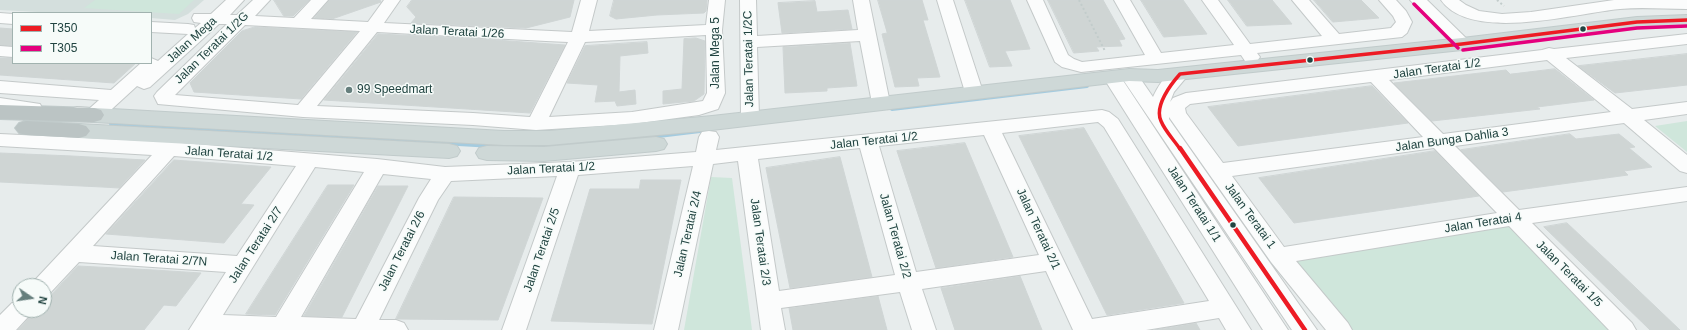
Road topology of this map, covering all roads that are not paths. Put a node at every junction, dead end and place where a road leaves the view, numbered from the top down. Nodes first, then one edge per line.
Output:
1 (220, 0) edge
2 (236, 0) edge
3 (262, 0) edge
4 (320, 0) edge
5 (392, 0) edge
6 (589, 0) edge
7 (717, 0) edge
8 (748, 0) edge
9 (861, 0) edge
10 (945, 0) edge
11 (1035, 0) edge
12 (1122, 0) edge
13 (1210, 0) edge
14 (1300, 0) edge
15 (1387, 0) edge
16 (1418, 0) edge
17 (1449, 0) edge
18 (1546, 0) edge
19 (1685, 10) edge
20 (1561, 12) junction
21 (241, 20) junction
22 (201, 22) junction
23 (298, 23) junction
24 (152, 27) edge
25 (372, 28) junction
26 (714, 30) junction
27 (868, 35) junction
28 (579, 37) junction
29 (1687, 39) edge
30 (1335, 40) junction
31 (749, 42) junction
32 (1462, 44) junction
33 (1245, 48) junction
34 (0, 51) edge
35 (12, 52) edge
36 (1550, 54) junction
37 (152, 61) edge
38 (149, 64) edge
39 (1257, 65) junction
40 (1157, 68) junction
41 (1180, 74) junction
42 (1376, 77) junction
43 (1122, 78) junction
44 (0, 88) edge
45 (974, 92) junction
46 (163, 96) joint
47 (1186, 100) joint
48 (881, 103) junction
49 (0, 104) edge
50 (711, 105) joint
51 (108, 108) junction
52 (1687, 108) edge
53 (303, 111) junction
54 (0, 112) edge
55 (1627, 115) junction
56 (750, 118) junction
57 (1160, 120) junction
58 (536, 124) junction
59 (0, 126) edge
60 (990, 128) junction
61 (79, 131) joint
62 (633, 132) junction
63 (709, 137) junction
64 (0, 140) edge
65 (868, 141) junction
66 (1438, 142) junction
67 (169, 150) junction
68 (747, 154) junction
69 (704, 158) junction
70 (310, 160) junction
71 (377, 166) junction
72 (1687, 166) edge
73 (570, 169) junction
74 (1217, 171) junction
75 (445, 174) junction
76 (1687, 194) edge
77 (1513, 218) junction
78 (74, 253) junction
79 (1279, 256) junction
80 (1054, 262) junction
81 (243, 265) junction
82 (51, 278) edge
83 (908, 282) junction
84 (769, 301) junction
85 (1226, 308) junction
86 (12, 318) edge
87 (203, 327) edge
88 (282, 328) edge
89 (1, 330) edge
90 (362, 330) edge
91 (396, 330) edge
92 (514, 330) edge
93 (666, 330) edge
94 (773, 330) edge
95 (924, 330) edge
96 (1085, 330) edge
97 (1239, 330) edge
98 (1276, 330) edge
99 (1305, 330) edge
100 (1340, 330) edge
101 (1624, 330) edge

1 - 22 street, Jalan Mega
2 - 22 street, Jalan Mega
3 - 21 street, Jalan Teratai 1/2G
4 - 23 street
5 - 25 street
6 - 28 street
7 - 26 street, Jalan Mega 5
8 - 31 street, Jalan Teratai 1/2C
9 - 27 street
10 - 45 street
11 - 43 street, Jalan Teratai 1/2
12 - 40 street
13 - 33 street
14 - 30 street
15 - 30 street, Jalan Teratai 1/2
16 - 32 street
17 - 20 street
18 - 20 street
19 - 20 street
19 - 32 main road, Jalan Teratai 1/2
21 - 22 street, Jalan Teratai 1/26
21 - 23 street, Jalan Teratai 1/26
21 - 46 street, Jalan Teratai 1/2G
22 - 24 street, Jalan Teratai 1/26
22 - 37 street, Jalan Mega
22 - 51 street, Jalan Mega
23 - 25 street, Jalan Teratai 1/26
25 - 28 street, Jalan Teratai 1/26
25 - 53 street
26 - 28 street, Jalan Teratai 1/26
26 - 50 street, Jalan Mega 5
27 - 31 street
27 - 48 street
28 - 58 street
29 - 36 street, Jalan Teratai 1/2
30 - 33 street, Jalan Teratai 1/2
31 - 56 street, Jalan Teratai 1/2C
32 - 39 main road, Jalan Teratai 1/2
33 - 39 street
33 - 40 street, Jalan Teratai 1/2
34 - 35 street
36 - 42 street, Jalan Teratai 1/2
36 - 55 street
38 - 51 street, Jalan Mega
39 - 41 main road, Jalan Teratai 1/2
40 - 41 main road, Jalan Teratai 1/2
40 - 43 main road, Jalan Teratai 1/2
40 - 43 street, Jalan Teratai 1/2
41 - 57 street
42 - 47 street, Jalan Teratai 1/2
42 - 66 street, Jalan Teratai 1/5
43 - 45 main road, Jalan Teratai 1/2
43 - 57 street, Jalan Teratai 1/1
43 - 63 main road, Jalan Teratai 1/2
43 - 98 street, Jalan Teratai 1/1
44 - 51 street, Jalan Teratai 1/2
45 - 48 main road, Jalan Teratai 1/2
46 - 53 street, Jalan Teratai 1/2
47 - 74 street, Jalan Teratai 1
48 - 56 main road, Jalan Teratai 1/2
49 - 51 street
50 - 62 street, Jalan Teratai 1/2
51 - 54 highway
51 - 62 main road, Jalan Teratai 1/2
52 - 55 street, Jalan Bunga Dahlia 3
53 - 58 street, Jalan Teratai 1/2
55 - 66 street, Jalan Bunga Dahlia 3
55 - 72 street
56 - 62 main road, Jalan Teratai 1/2
57 - 99 street, Jalan Teratai 1/1
58 - 62 street, Jalan Teratai 1/2
59 - 61 highway
60 - 65 street, Jalan Teratai 1/2
60 - 80 street, Jalan Teratai 2/1
60 - 85 street, Jalan Teratai 1/2
61 - 62 main road, Jalan Teratai 1/2
62 - 63 main road, Jalan Teratai 1/2
63 - 69 street, Jalan Teratai 2/4
64 - 67 street, Jalan Teratai 1/2
65 - 68 street, Jalan Teratai 1/2
65 - 83 street, Jalan Teratai 2/2
66 - 74 street, Jalan Bunga Dahlia 3
66 - 77 street, Jalan Teratai 1/5
67 - 70 street, Jalan Teratai 1/2
67 - 78 street
68 - 69 street, Jalan Teratai 1/2
68 - 84 street, Jalan Teratai 2/3
69 - 73 street, Jalan Teratai 1/2
69 - 93 street, Jalan Teratai 2/4
70 - 71 street, Jalan Teratai 1/2
70 - 81 street, Jalan Teratai 2/7
71 - 75 street, Jalan Teratai 1/2
71 - 88 street
73 - 75 street, Jalan Teratai 1/2
73 - 92 street, Jalan Teratai 2/5
74 - 79 street, Jalan Teratai 1
75 - 90 street, Jalan Teratai 2/6
76 - 77 street, Jalan Teratai 4
77 - 79 street, Jalan Teratai 4
77 - 101 street, Jalan Teratai 1/5
78 - 81 street, Jalan Teratai 2/7N
78 - 82 street
79 - 100 street, Jalan Teratai 1
80 - 83 street
80 - 96 street, Jalan Teratai 2/1
81 - 87 street, Jalan Teratai 2/7
83 - 84 street
83 - 95 street, Jalan Teratai 2/2
84 - 94 street, Jalan Teratai 2/3
85 - 96 street
85 - 97 street
86 - 89 street
87 - 88 street
88 - 90 street
90 - 91 street

